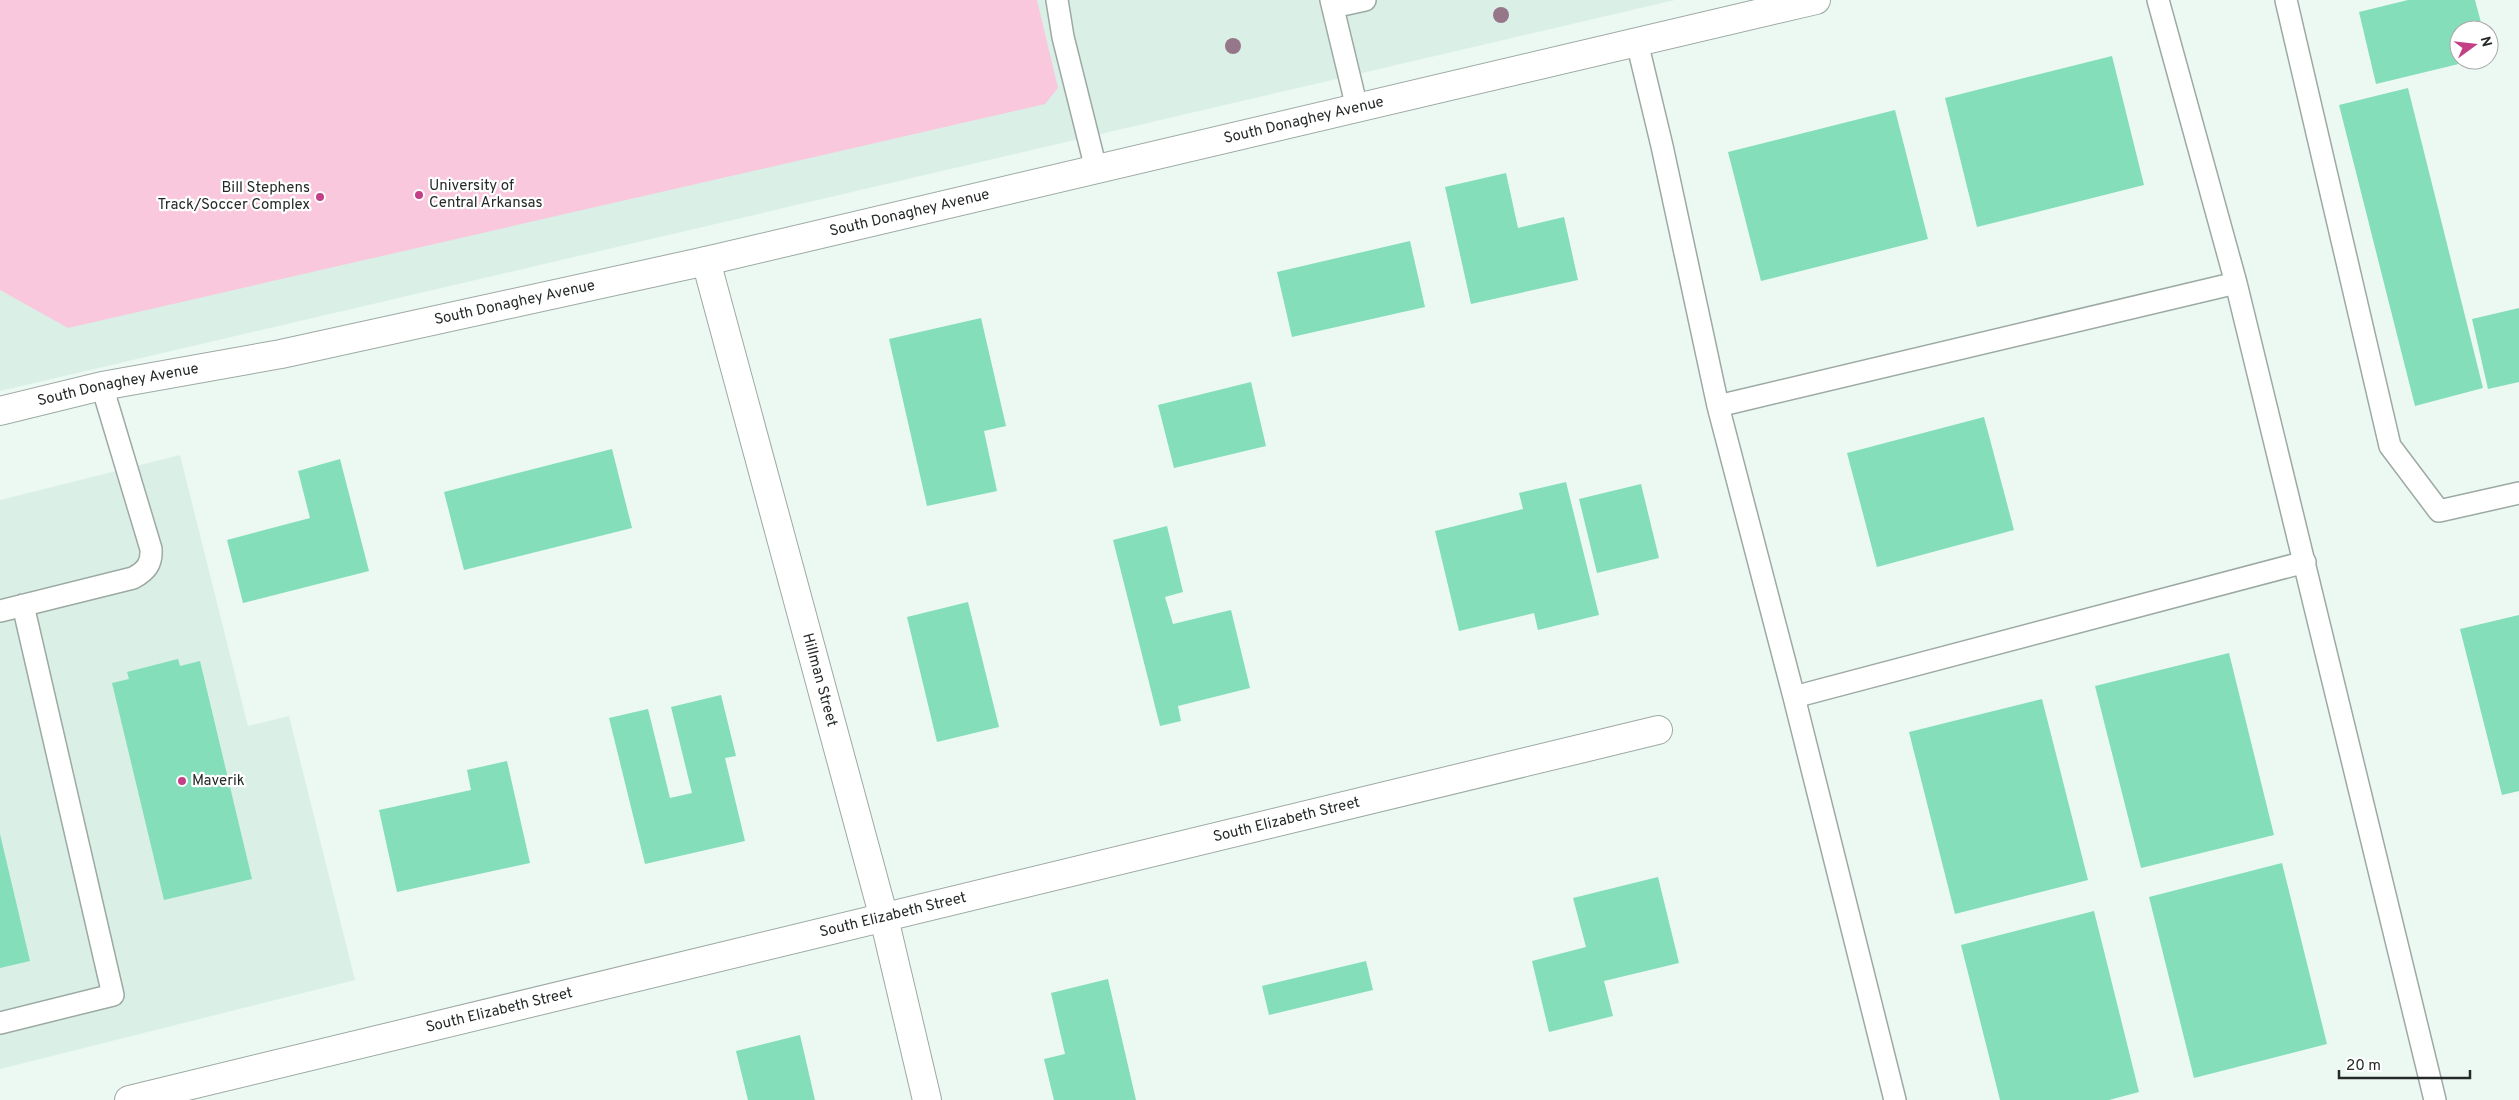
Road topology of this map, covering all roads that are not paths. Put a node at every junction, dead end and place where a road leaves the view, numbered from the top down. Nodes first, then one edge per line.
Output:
1 (1057, 0) edge
2 (1365, 0) edge
3 (1816, 0) edge
4 (2158, 0) edge
5 (2286, 0) edge
6 (1332, 4) edge
7 (1637, 42) junction
8 (1357, 108) junction
9 (1096, 169) junction
10 (706, 261) junction
11 (2236, 283) junction
12 (102, 386) junction
13 (1718, 406) junction
14 (0, 411) edge
15 (2519, 493) edge
16 (2305, 562) junction
17 (23, 605) junction
18 (0, 611) edge
19 (1794, 697) junction
20 (1658, 730) dead end
21 (884, 918) junction
22 (0, 1023) edge
23 (129, 1100) edge
24 (927, 1100) edge
25 (1895, 1100) edge
26 (2435, 1100) edge

1 - 9 lane
2 - 6 lane
3 - 7 street, South Donaghey Avenue
4 - 11 lane
5 - 15 lane
6 - 8 lane
7 - 8 street, South Donaghey Avenue
7 - 13 lane
8 - 9 street, South Donaghey Avenue
9 - 10 street, South Donaghey Avenue
10 - 12 street, South Donaghey Avenue
10 - 21 street, Hillman Street
11 - 13 lane
11 - 16 lane
12 - 14 street, South Donaghey Avenue
12 - 17 lane
13 - 19 lane
16 - 19 lane
16 - 26 lane
17 - 18 lane
17 - 22 lane
19 - 25 lane
20 - 21 street, South Elizabeth Street
21 - 23 street, South Elizabeth Street
21 - 24 street, Hillman Street

